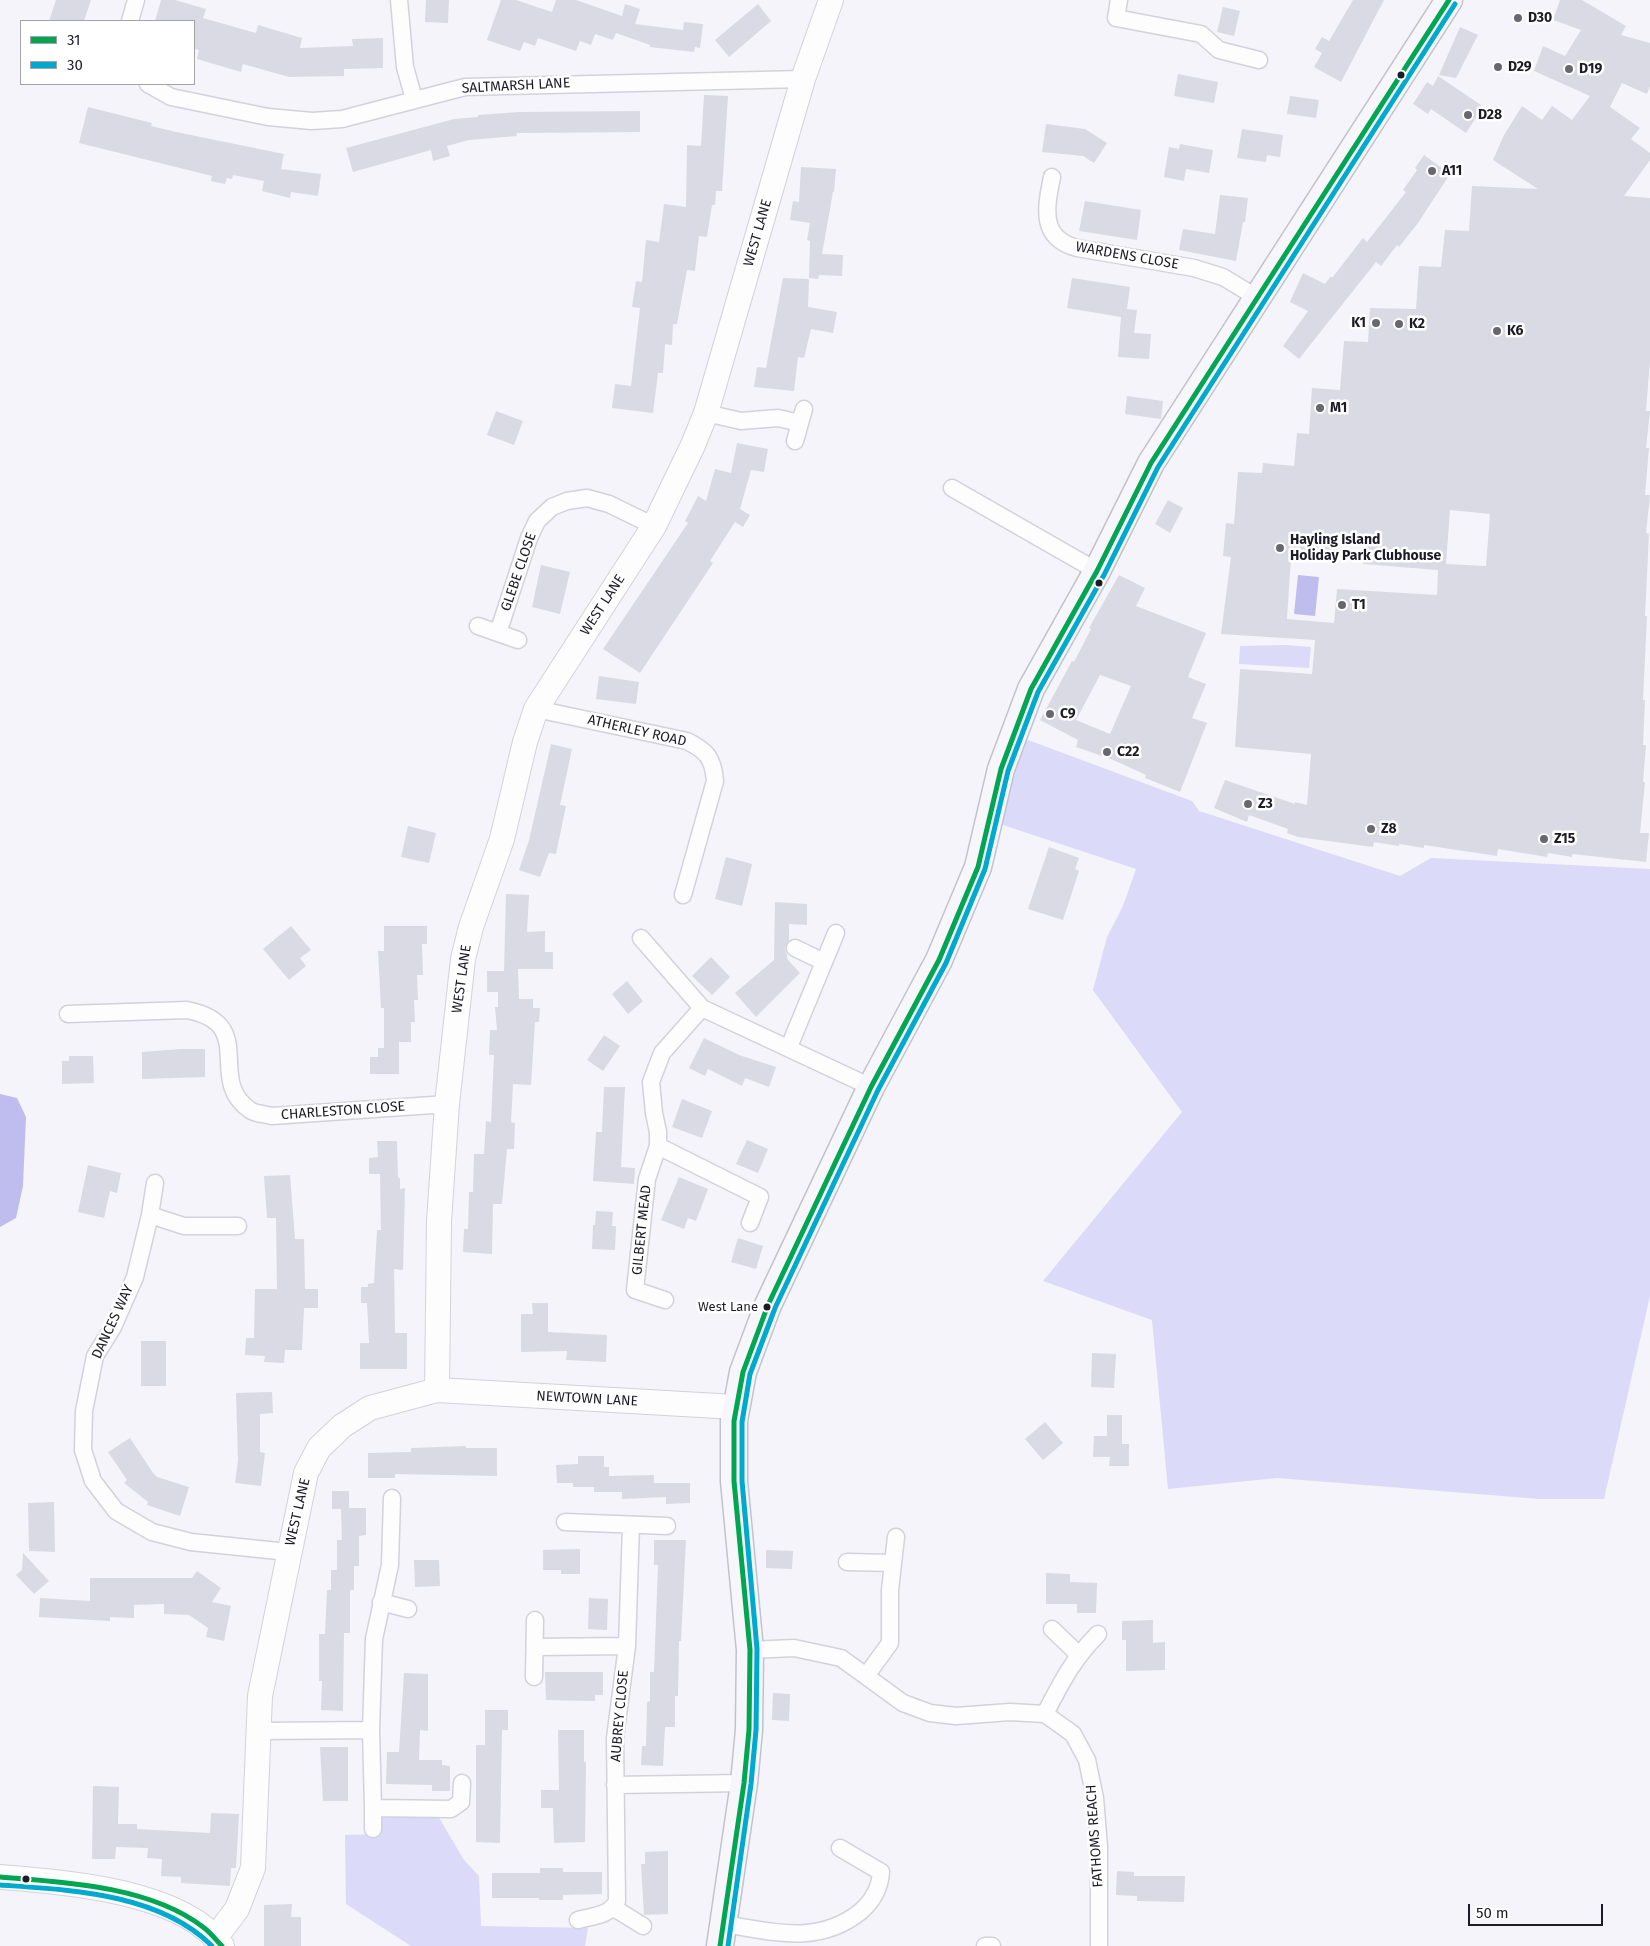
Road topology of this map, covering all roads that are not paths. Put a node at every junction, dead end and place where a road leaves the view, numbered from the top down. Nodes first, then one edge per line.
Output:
1 (136, 0) edge
2 (399, 0) edge
3 (831, 0) edge
4 (1120, 0) edge
5 (1448, 0) edge
6 (130, 20) edge
7 (1259, 60) dead end
8 (803, 79) junction
9 (150, 85) edge
10 (414, 100) junction
11 (1052, 177) dead end
12 (1256, 297) junction
13 (706, 413) junction
14 (795, 441) dead end
15 (952, 488) dead end
16 (654, 526) junction
17 (1097, 571) junction
18 (478, 626) dead end
19 (498, 633) junction
20 (518, 640) dead end
21 (536, 709) junction
22 (683, 895) dead end
23 (836, 933) dead end
24 (641, 938) dead end
25 (795, 948) dead end
26 (824, 962) junction
27 (702, 1008) junction
28 (68, 1014) dead end
29 (789, 1047) junction
30 (871, 1087) junction
31 (447, 1104) junction
32 (658, 1146) junction
33 (155, 1183) dead end
34 (150, 1215) junction
35 (750, 1223) dead end
36 (238, 1226) dead end
37 (665, 1300) dead end
38 (437, 1390) junction
39 (736, 1407) junction
40 (392, 1498) dead end
41 (565, 1522) dead end
42 (631, 1526) junction
43 (667, 1526) dead end
44 (896, 1537) dead end
45 (288, 1552) junction
46 (848, 1562) dead end
47 (893, 1563) junction
48 (381, 1602) junction
49 (408, 1609) dead end
50 (535, 1620) dead end
51 (1052, 1629) dead end
52 (1098, 1634) dead end
53 (626, 1646) junction
54 (535, 1647) junction
55 (750, 1650) junction
56 (1078, 1654) junction
57 (866, 1676) junction
58 (534, 1677) dead end
59 (1045, 1714) junction
60 (371, 1730) junction
61 (259, 1731) junction
62 (462, 1783) dead end
63 (744, 1783) junction
64 (615, 1785) junction
65 (373, 1808) junction
66 (373, 1829) dead end
67 (840, 1848) dead end
68 (0, 1877) edge
69 (614, 1908) junction
70 (578, 1920) dead end
71 (643, 1926) dead end
72 (721, 1935) edge
73 (219, 1942) edge
74 (985, 1946) edge
75 (992, 1946) edge
76 (1099, 1946) edge

1 - 6 street
2 - 10 street
3 - 8 street, WEST LANE
4 - 7 street
5 - 12 main road
8 - 10 street, SALTMARSH LANE
8 - 13 street, WEST LANE
9 - 10 street, SALTMARSH LANE
11 - 12 street, WARDENS CLOSE
12 - 17 main road
13 - 14 street
13 - 16 street, WEST LANE
15 - 17 street
16 - 19 street, GLEBE CLOSE
16 - 21 street, WEST LANE
17 - 30 main road
18 - 19 street
19 - 20 street
21 - 22 street, ATHERLEY ROAD
21 - 31 street, WEST LANE
23 - 26 street
24 - 27 street
25 - 26 street
26 - 29 street
27 - 29 street
27 - 32 street, GILBERT MEAD
28 - 31 street, CHARLESTON CLOSE
29 - 30 street
30 - 39 main road
31 - 38 street, WEST LANE
32 - 35 street
32 - 37 street, GILBERT MEAD
33 - 34 street, DANCES WAY
34 - 36 street
34 - 45 street, DANCES WAY
38 - 39 street, NEWTOWN LANE
38 - 45 street, WEST LANE
39 - 55 main road
40 - 48 street
41 - 42 street
42 - 43 street
42 - 53 street, AUBREY CLOSE
44 - 47 street
45 - 61 street, WEST LANE
46 - 47 street
47 - 57 street
48 - 49 street
48 - 60 street
50 - 54 street
51 - 56 street
52 - 56 street
53 - 54 street
53 - 64 street, AUBREY CLOSE
54 - 58 street
55 - 57 street
55 - 63 main road
56 - 59 street
57 - 59 street
59 - 76 street, FATHOMS REACH
60 - 61 street
60 - 65 street
61 - 73 street, WEST LANE
62 - 65 street
63 - 64 street
63 - 72 main road
64 - 69 street, AUBREY CLOSE
65 - 66 street
67 - 72 street
68 - 73 street
69 - 70 street
69 - 71 street
74 - 75 street

